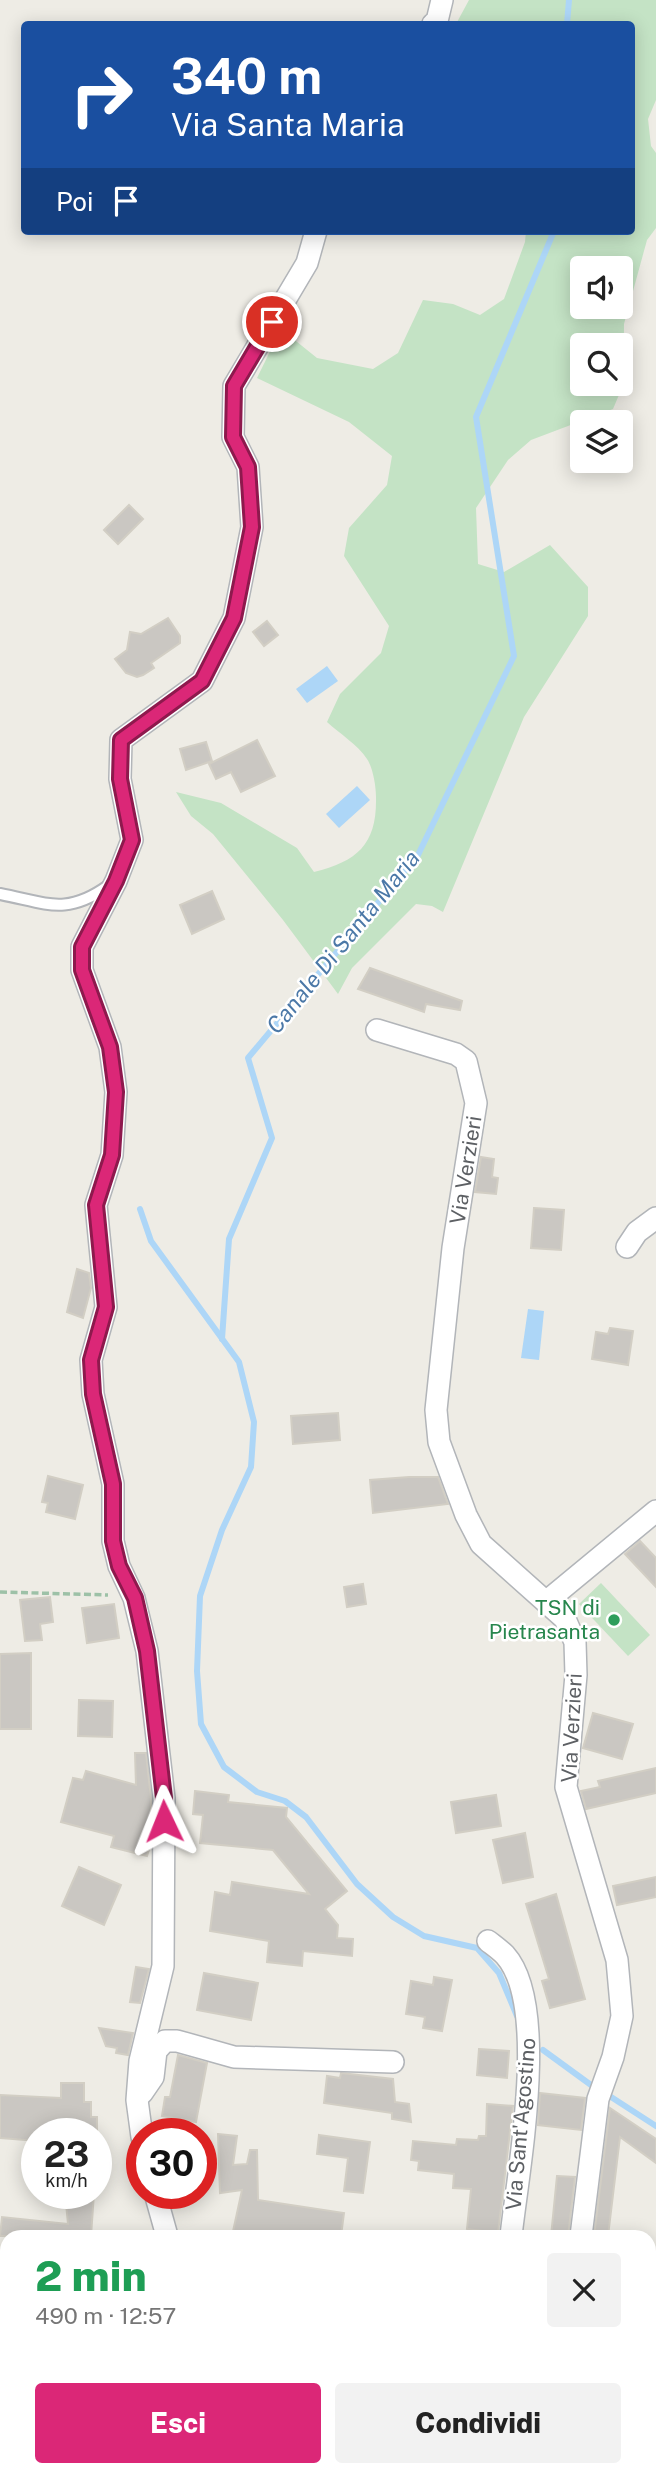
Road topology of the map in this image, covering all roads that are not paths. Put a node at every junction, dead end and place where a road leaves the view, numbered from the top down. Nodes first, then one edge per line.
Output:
1 (442, 0) edge
2 (437, 21) edge
3 (315, 235) edge
4 (116, 881) junction
5 (0, 894) edge
6 (377, 1030) dead end
7 (656, 1218) edge
8 (627, 1247) dead end
9 (656, 1511) edge
10 (547, 1601) junction
11 (488, 1941) dead end
12 (393, 2062) dead end
13 (137, 2100) junction
14 (139, 2118) edge
15 (159, 2209) edge
16 (165, 2230) edge
17 (512, 2230) edge
18 (582, 2230) edge

1 - 2 street
3 - 4 street
4 - 5 lane
4 - 13 street
6 - 10 street, Via Verzieri
7 - 8 street
9 - 10 street
10 - 18 street, Via Verzieri
11 - 17 street, Via Sant'Agostino
12 - 13 street
13 - 14 street
15 - 16 street

